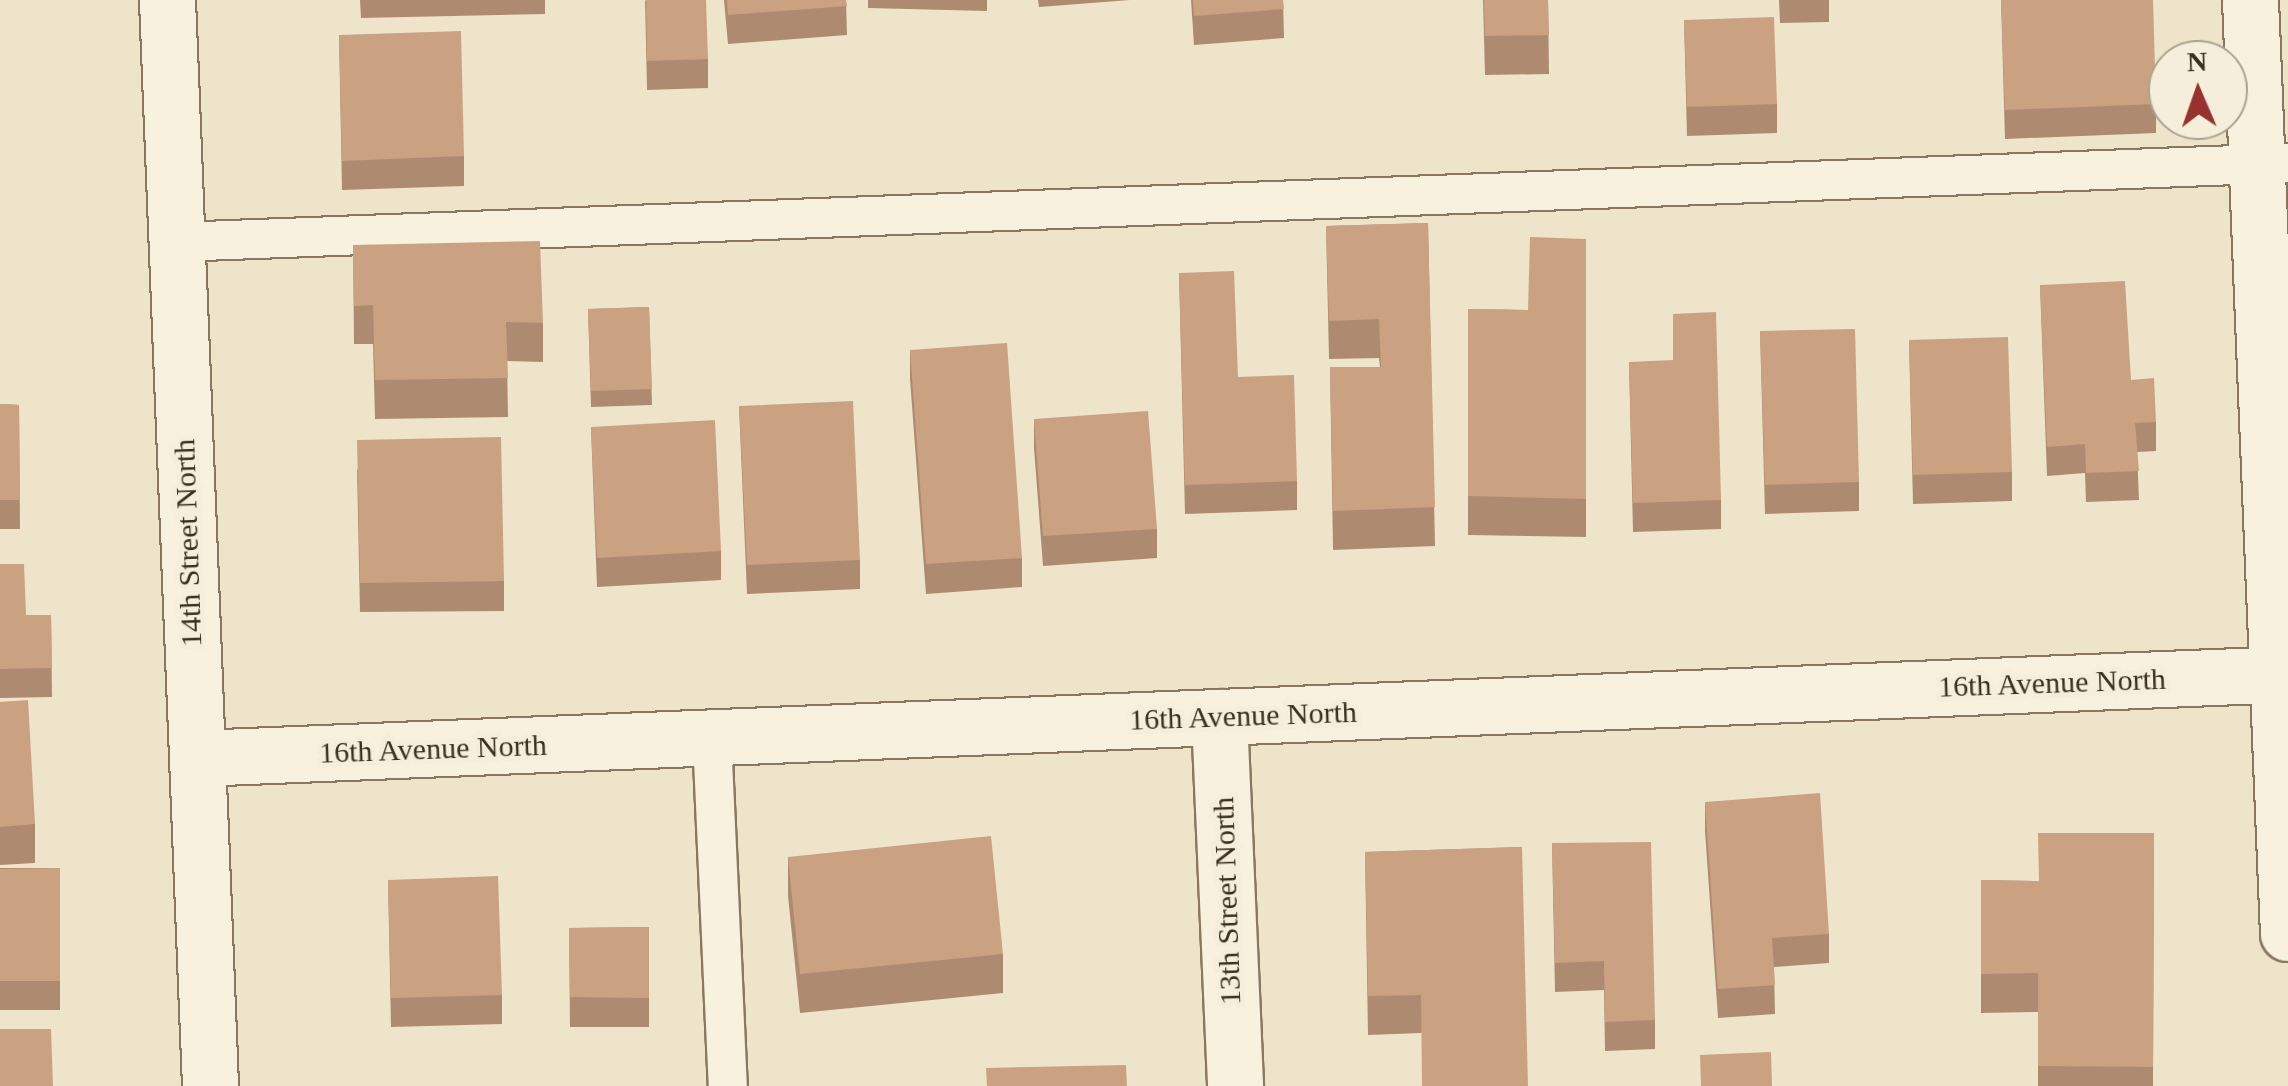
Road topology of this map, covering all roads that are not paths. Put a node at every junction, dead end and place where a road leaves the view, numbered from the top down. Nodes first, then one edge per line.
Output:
1 (166, 0) edge
2 (2250, 0) edge
3 (2272, 163) edge
4 (176, 242) junction
5 (2283, 674) edge
6 (1220, 717) junction
7 (712, 738) junction
8 (197, 758) junction
9 (2288, 933) edge
10 (210, 1086) edge
11 (728, 1086) edge
12 (1234, 1086) edge

1 - 4 street, 14th Street North
2 - 3 street
3 - 4 lane
3 - 5 street
4 - 8 street, 14th Street North
5 - 6 street, 16th Avenue North
5 - 9 street
6 - 7 street, 16th Avenue North
6 - 12 street, 13th Street North
7 - 8 street, 16th Avenue North
7 - 11 lane
8 - 10 street, 14th Street North

